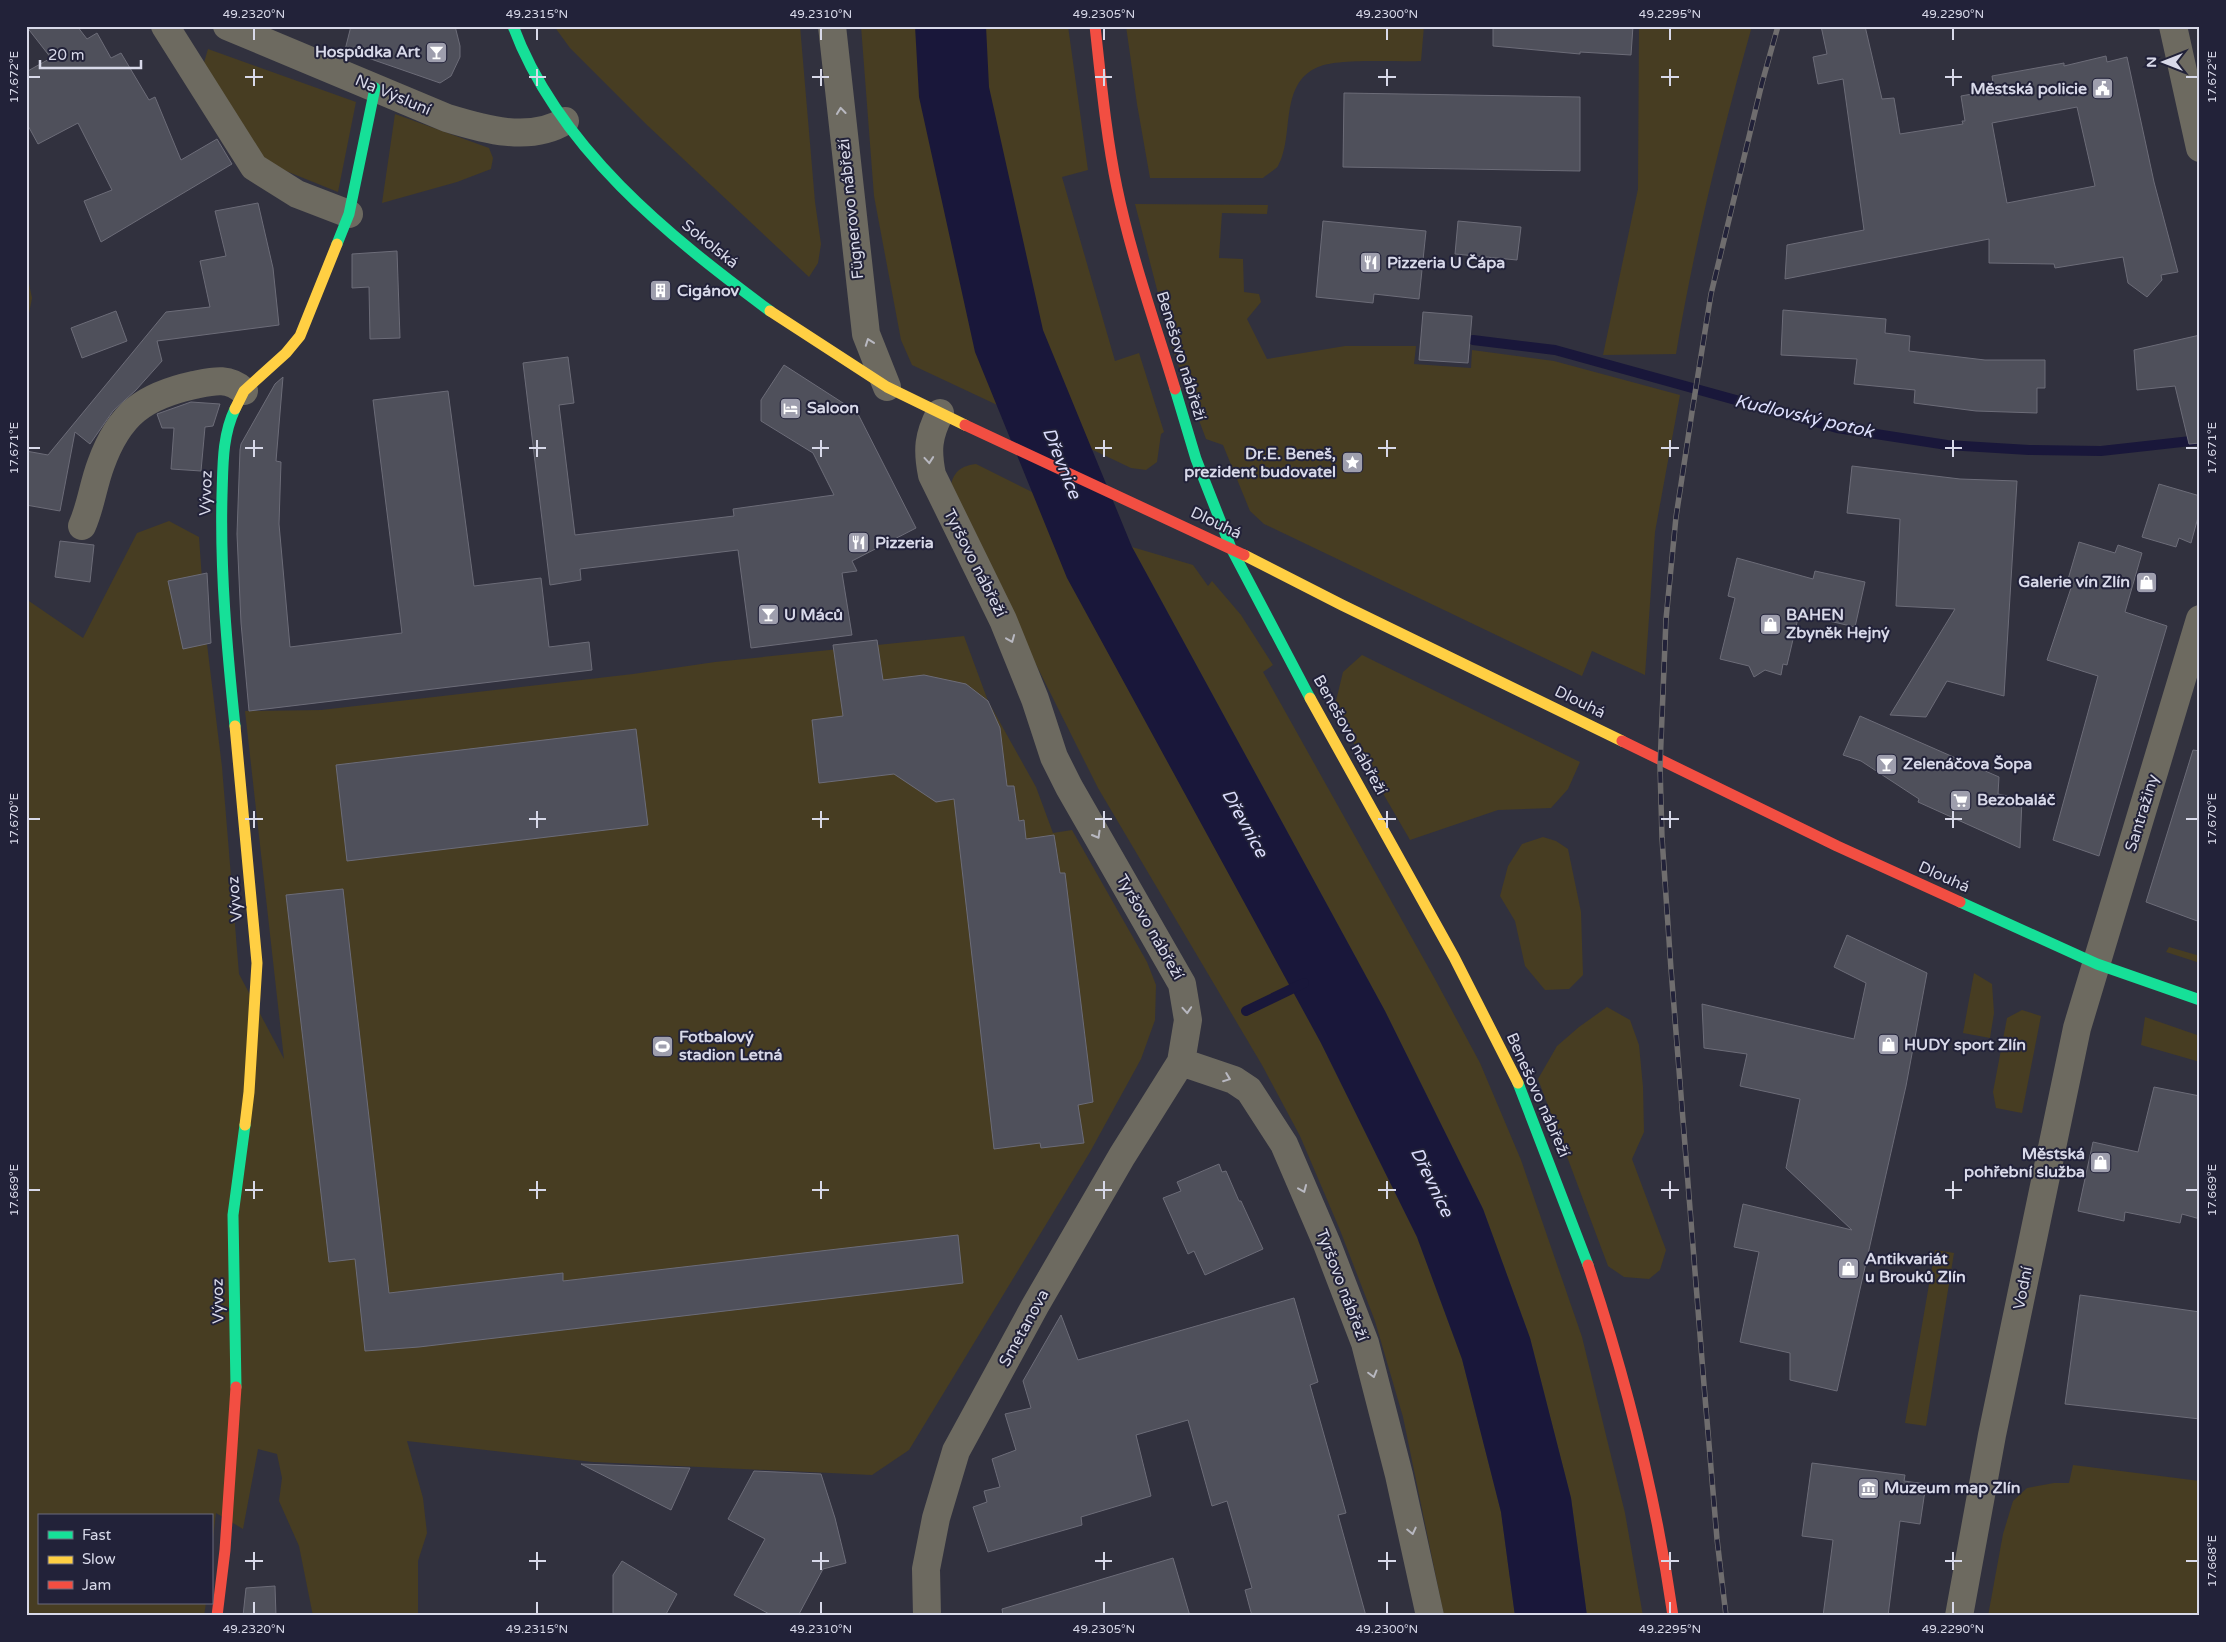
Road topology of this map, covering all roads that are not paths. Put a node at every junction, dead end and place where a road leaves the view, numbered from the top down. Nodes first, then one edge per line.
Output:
1 (165, 26) edge
2 (227, 26) edge
3 (513, 26) edge
4 (832, 26) edge
5 (1095, 26) edge
6 (2173, 26) edge
7 (375, 88) junction
8 (565, 121) junction
9 (2200, 148) edge
10 (349, 214) junction
11 (887, 387) junction
12 (244, 391) junction
13 (945, 416) junction
14 (82, 526) dead end
15 (1231, 548) junction
16 (2200, 619) edge
17 (2194, 664) edge
18 (2097, 964) junction
19 (2200, 1000) edge
20 (1181, 1062) junction
21 (217, 1616) edge
22 (926, 1616) edge
23 (1430, 1616) edge
24 (1673, 1616) edge
25 (1959, 1616) edge

1 - 10 street
2 - 7 street, Na Výsluní
3 - 8 street, Sokolská
11 -> 4 street, Fügnerovo nábřeží
5 - 15 street, Benešovo nábřeží
6 - 9 street
7 - 8 street, Na Výsluní
7 - 10 street, Vývoz
8 - 11 street, Sokolská
10 - 12 street, Vývoz
11 - 13 street, Sokolská
12 - 14 street
12 - 21 street, Vývoz
13 - 15 street, Dlouhá
13 -> 20 street, Tyršovo nábřeží
15 - 18 street, Dlouhá
15 - 24 street, Benešovo nábřeží
16 - 17 street, Santražiny
17 - 18 street, Santražiny
18 - 19 street, Dlouhá
18 - 25 street, Vodní
20 - 22 street, Smetanova
20 -> 23 street, Tyršovo nábřeží

